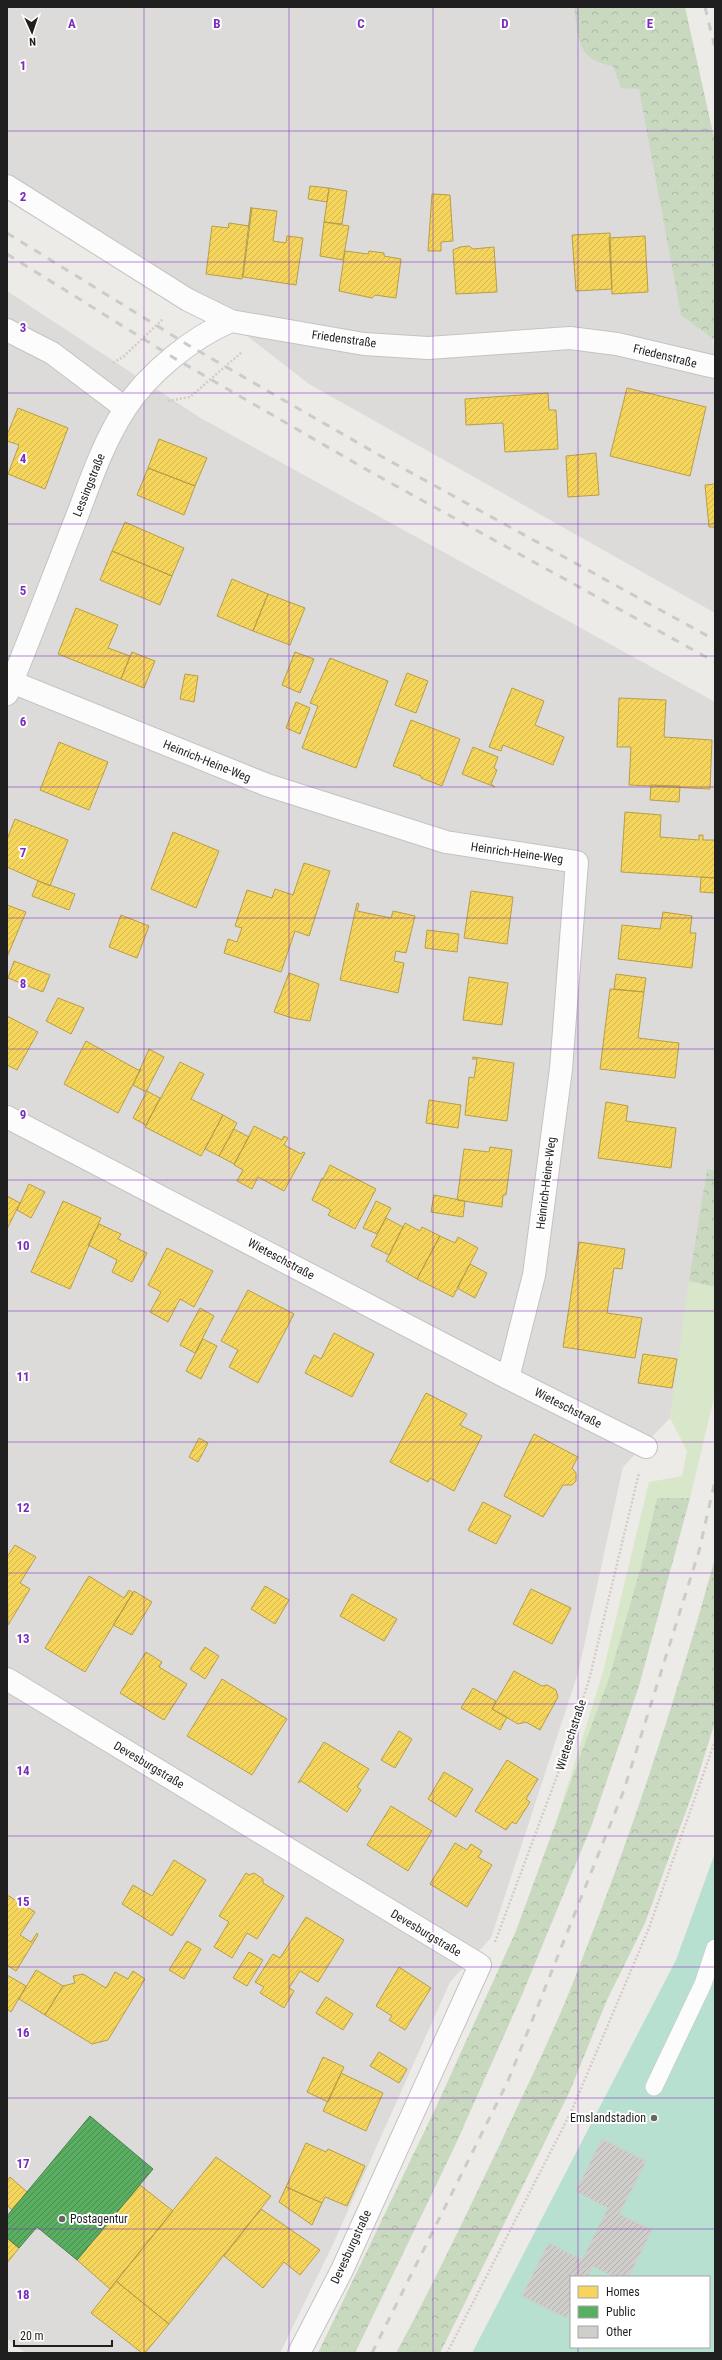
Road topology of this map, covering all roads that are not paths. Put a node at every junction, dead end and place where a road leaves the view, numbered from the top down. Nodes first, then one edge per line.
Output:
1 (7, 186) edge
2 (231, 321) junction
3 (7, 330) edge
4 (715, 367) edge
5 (125, 408) junction
6 (10, 688) edge
7 (7, 1117) edge
8 (508, 1378) junction
9 (646, 1447) road end
10 (7, 1679) edge
11 (715, 1948) edge
12 (654, 2087) dead end
13 (299, 2353) edge

1 - 2 street, Friedenstraße
2 - 4 street, Friedenstraße
2 - 5 street, Lessingstraße
3 - 5 street
5 - 6 street, Lessingstraße
6 - 8 street, Heinrich-Heine-Weg
7 - 8 street, Wieteschstraße
8 - 9 street, Wieteschstraße
10 - 13 street, Devesburgstraße
11 - 12 lane

